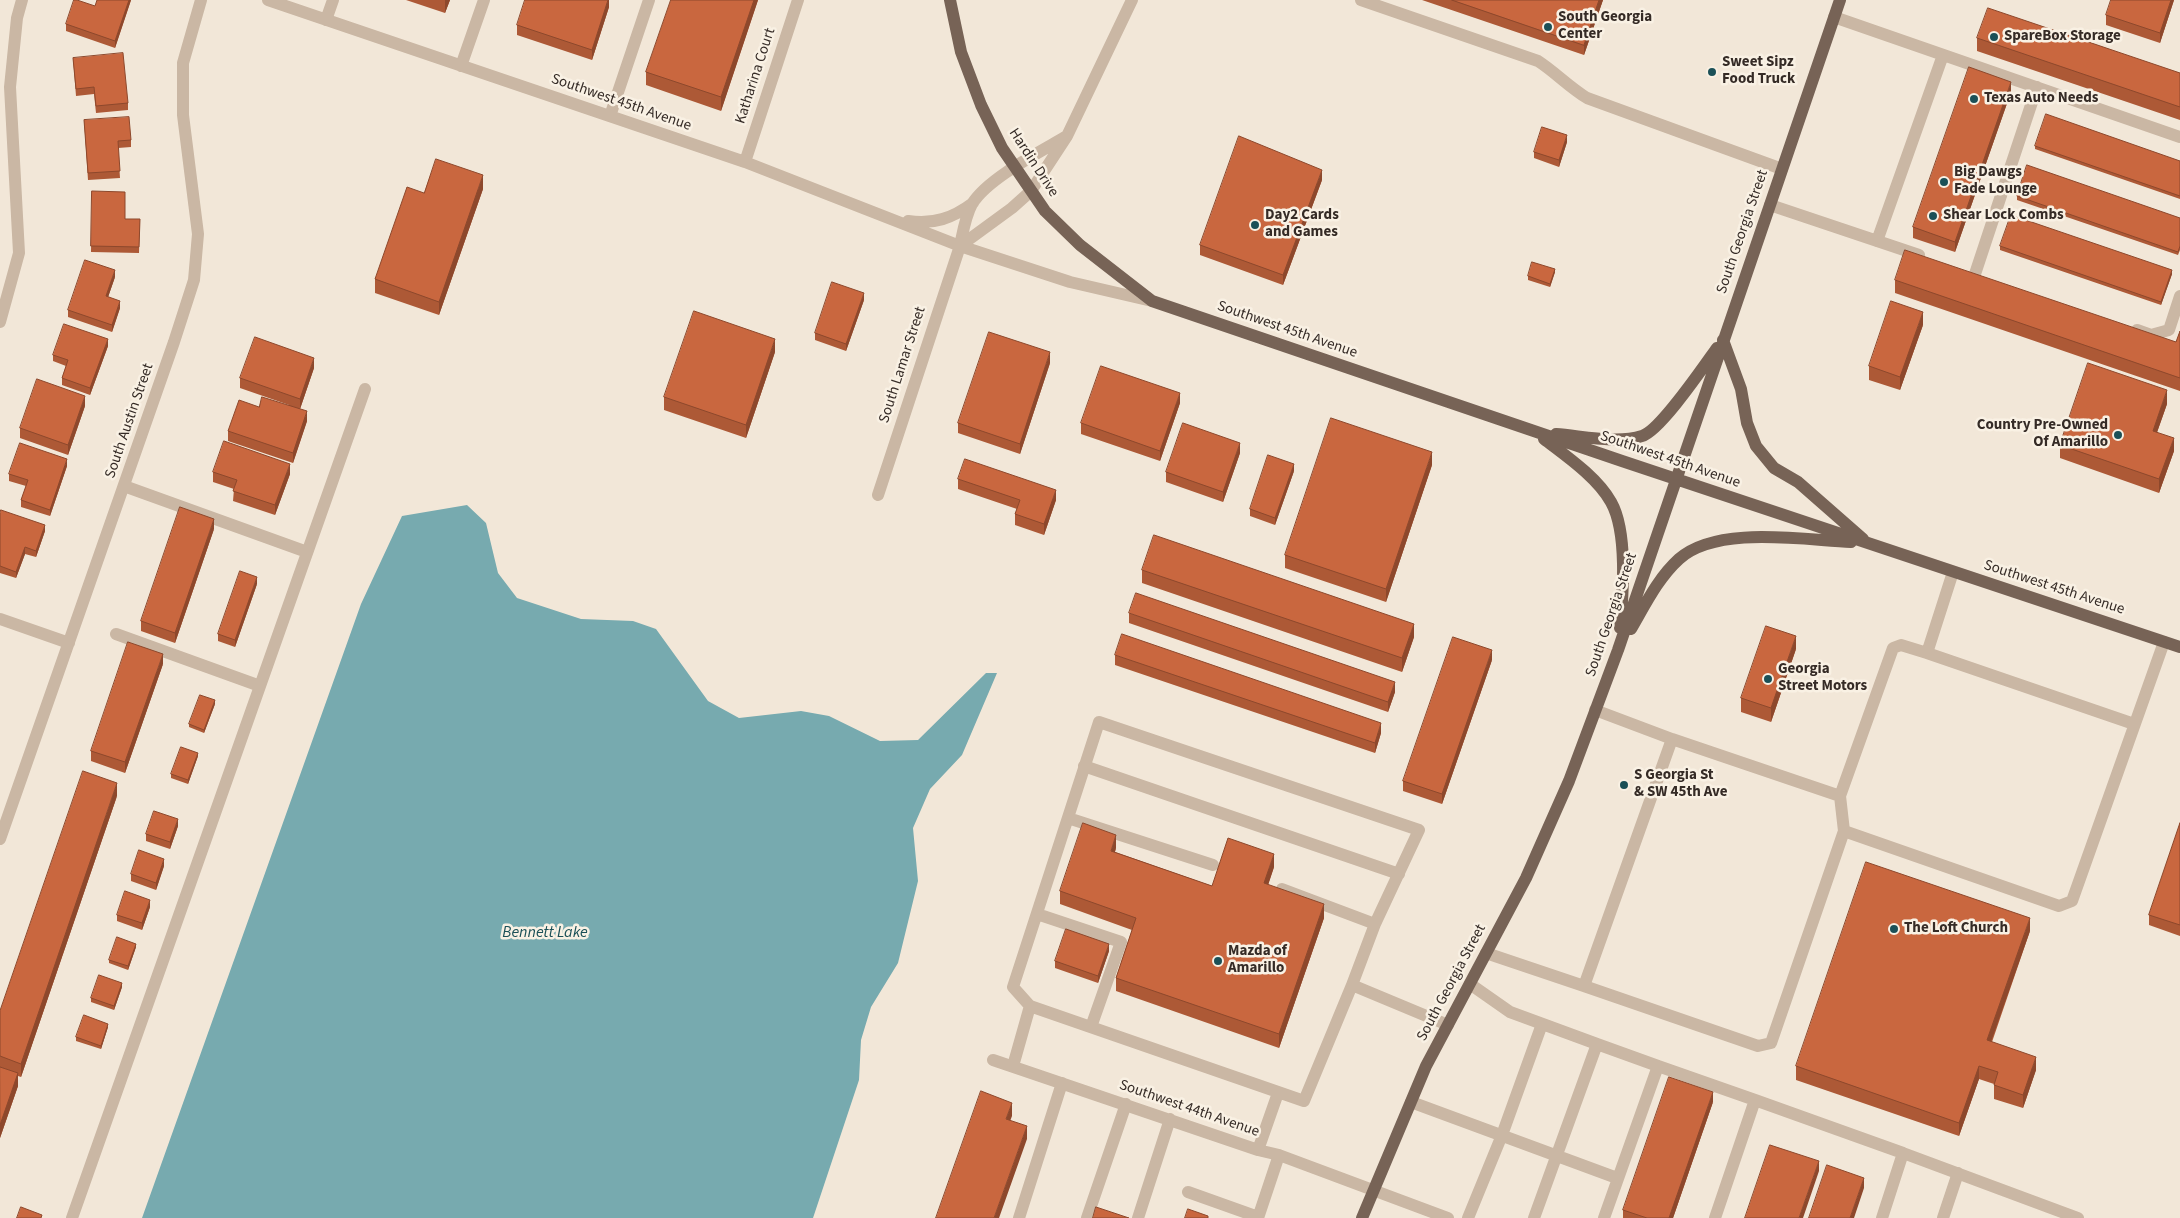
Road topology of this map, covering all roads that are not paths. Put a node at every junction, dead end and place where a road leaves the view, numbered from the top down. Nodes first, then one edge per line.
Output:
1 (22, 0) edge
2 (201, 0) edge
3 (268, 0) edge
4 (333, 0) edge
5 (484, 0) edge
6 (649, 0) edge
7 (798, 0) edge
8 (950, 0) edge
9 (1132, 0) edge
10 (1361, 0) edge
11 (1840, 0) edge
12 (1834, 17) junction
13 (326, 20) junction
14 (1943, 55) junction
15 (461, 66) junction
16 (2037, 87) junction
17 (610, 116) junction
18 (1067, 136) junction
19 (2180, 137) edge
20 (746, 162) junction
21 (1015, 167) junction
22 (1782, 169) junction
23 (1031, 191) junction
24 (973, 204) junction
25 (1770, 205) junction
26 (888, 218) junction
27 (1877, 241) junction
28 (960, 246) junction
29 (1933, 260) edge
30 (1975, 274) edge
31 (2180, 296) edge
32 (1152, 300) junction
33 (0, 322) edge
34 (2123, 325) edge
35 (1723, 340) junction
36 (365, 389) dead end
37 (1536, 432) junction
38 (1676, 479) junction
39 (124, 486) junction
40 (878, 495) dead end
41 (1867, 543) junction
42 (307, 552) junction
43 (1953, 572) junction
44 (0, 620) edge
45 (116, 634) dead end
46 (2164, 642) junction
47 (69, 643) junction
48 (2180, 647) edge
49 (1618, 650) junction
50 (1927, 653) junction
51 (260, 686) junction
52 (1595, 710) junction
53 (2134, 724) junction
54 (1672, 739) junction
55 (1084, 766) junction
56 (1840, 796) junction
57 (1068, 818) junction
58 (1844, 831) junction
59 (0, 839) edge
60 (1213, 865) dead end
61 (1398, 874) junction
62 (1282, 889) edge
63 (1037, 914) junction
64 (1375, 924) junction
65 (1486, 953) junction
66 (1470, 984) junction
67 (1352, 985) junction
68 (1584, 986) junction
69 (1030, 1006) junction
70 (1542, 1024) junction
71 (1448, 1025) junction
72 (1091, 1027) junction
73 (1597, 1044) junction
74 (993, 1060) dead end
75 (1013, 1066) junction
76 (1658, 1066) junction
77 (1062, 1083) junction
78 (1278, 1093) junction
79 (1755, 1100) junction
80 (1411, 1102) junction
81 (1126, 1104) junction
82 (1170, 1119) junction
83 (1502, 1135) junction
84 (1258, 1150) junction
85 (1903, 1154) junction
86 (1280, 1155) junction
87 (1557, 1156) junction
88 (1958, 1173) junction
89 (1617, 1178) junction
90 (1373, 1191) junction
91 (1188, 1192) dead end
92 (2042, 1212) edge
93 (1258, 1217) edge
94 (72, 1218) edge
95 (1019, 1218) edge
96 (1087, 1218) edge
97 (1138, 1218) edge
98 (1362, 1218) edge
99 (1448, 1218) edge
100 (1468, 1218) edge
101 (1534, 1218) edge
102 (1604, 1218) edge
103 (1715, 1218) edge
104 (1882, 1218) edge
105 (1943, 1218) edge
106 (2078, 1218) edge

1 - 33 street
2 - 39 street, South Austin Street
3 - 13 street, Southwest 45th Avenue
4 - 13 street
5 - 15 street
6 - 17 street
7 - 20 street, Katharina Court
8 - 21 main road, Hardin Drive
9 - 18 street
10 - 22 street
11 - 12 main road, South Georgia Street
12 - 14 street
12 - 22 main road, South Georgia Street
13 - 15 street, Southwest 45th Avenue
14 - 16 street
14 - 27 street
15 - 17 street, Southwest 45th Avenue
16 - 19 street
16 - 30 street
17 - 20 street, Southwest 45th Avenue
18 - 21 street
18 - 23 street
20 - 26 street, Southwest 45th Avenue
21 - 23 main road, Hardin Drive
21 - 24 street
22 - 25 main road, South Georgia Street
23 - 28 street
23 - 32 main road, Hardin Drive
24 - 26 street
24 - 28 street, South Lamar Street
25 - 27 street
25 - 35 main road, South Georgia Street
26 - 28 street, Southwest 45th Avenue
27 - 29 street
28 - 32 street, Southwest 45th Avenue
28 - 40 street, South Lamar Street
31 - 34 street
32 - 37 main road, Southwest 45th Avenue
35 - 37 main road
35 - 38 main road, South Georgia Street
35 - 41 main road
36 - 42 street
37 - 38 main road, Southwest 45th Avenue
37 - 49 main road
38 - 41 main road, Southwest 45th Avenue
38 - 49 main road, South Georgia Street
39 - 42 street
39 - 47 street, South Austin Street
41 - 43 main road, Southwest 45th Avenue
41 - 49 main road
42 - 51 street
43 - 46 main road, Southwest 45th Avenue
43 - 50 street
44 - 47 street
45 - 51 street
46 - 48 main road, Southwest 45th Avenue
46 - 53 street
47 - 59 street, South Austin Street
49 - 52 main road, South Georgia Street
50 - 53 street
50 - 56 street
51 - 94 street
52 - 54 street
52 - 65 main road, South Georgia Street
53 - 58 street
54 - 56 street
54 - 68 street
55 - 57 street
55 - 61 street
55 - 61 street
56 - 58 street
57 - 60 street
57 - 63 street
58 - 68 street
61 - 64 street
62 - 64 street
63 - 69 street
63 - 72 street
64 - 67 street
65 - 66 main road, South Georgia Street
65 - 68 street
66 - 70 street
66 - 71 main road, South Georgia Street
67 - 71 street
67 - 78 street
69 - 72 street
69 - 75 street
70 - 73 street
70 - 83 street
71 - 80 main road, South Georgia Street
72 - 78 street
73 - 76 street
73 - 87 street
74 - 75 street, Southwest 44th Avenue
75 - 77 street, Southwest 44th Avenue
76 - 79 street
76 - 89 street
77 - 81 street, Southwest 44th Avenue
77 - 95 street
78 - 84 street
79 - 85 street
79 - 103 street
80 - 83 street
80 - 90 main road, South Georgia Street
81 - 82 street, Southwest 44th Avenue
81 - 96 street
82 - 84 street, Southwest 44th Avenue
82 - 97 street
83 - 87 street
83 - 100 street
84 - 86 street, Southwest 44th Avenue
85 - 88 street
85 - 104 street
86 - 90 street, Southwest 44th Avenue
86 - 93 street
87 - 89 street
87 - 101 street
88 - 92 street
88 - 105 street
89 - 102 street
90 - 98 main road, South Georgia Street
90 - 99 street, Southwest 44th Avenue
91 - 93 street
92 - 106 street

